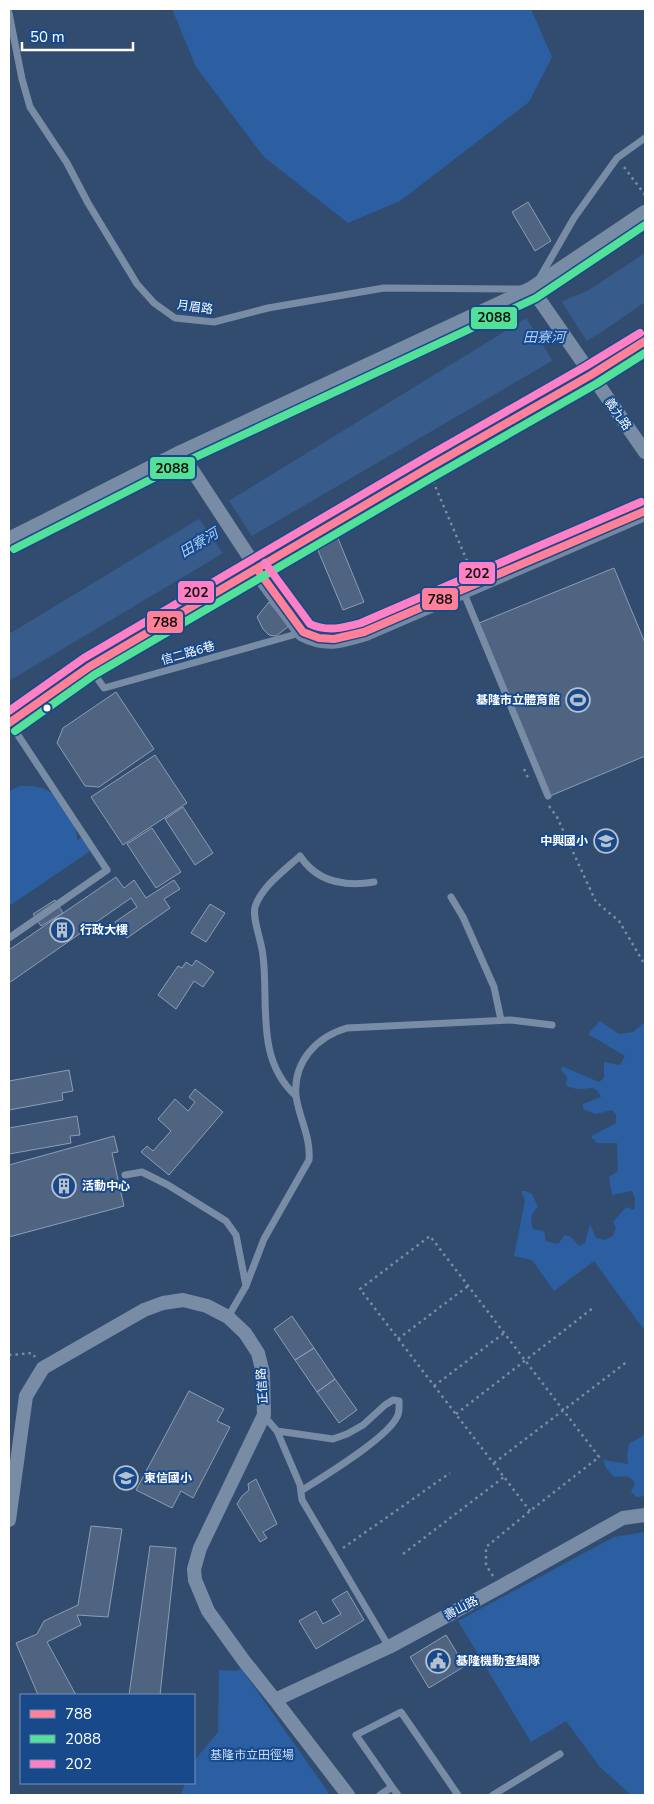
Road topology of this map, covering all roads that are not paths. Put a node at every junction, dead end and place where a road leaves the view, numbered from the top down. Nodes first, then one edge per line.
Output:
1 (9, 13) edge
2 (645, 138) edge
3 (645, 213) edge
4 (532, 289) junction
5 (645, 341) edge
6 (591, 375) junction
7 (645, 452) edge
8 (181, 453) junction
9 (645, 512) edge
10 (10, 535) edge
11 (257, 570) junction
12 (470, 586) junction
13 (303, 632) junction
14 (89, 667) junction
15 (9, 723) edge
16 (546, 799) road end
17 (374, 882) dead end
18 (451, 898) dead end
19 (9, 938) edge
20 (501, 1020) junction
21 (552, 1025) dead end
22 (296, 1096) junction
23 (125, 1176) dead end
24 (246, 1286) junction
25 (228, 1317) junction
26 (264, 1415) junction
27 (277, 1431) junction
28 (301, 1491) junction
29 (645, 1515) edge
30 (9, 1520) edge
31 (389, 1647) junction
32 (275, 1700) junction
33 (560, 1754) dead end
34 (392, 1787) junction
35 (348, 1795) edge
36 (380, 1795) edge
37 (398, 1795) edge
38 (458, 1795) edge
39 (493, 1795) edge

1 - 4 lane, 月眉路
2 - 4 lane
3 - 4 street
4 - 6 street, 義九路
4 - 8 street
5 - 6 street
6 - 7 street, 義九路
6 - 11 street
8 - 10 street
8 - 11 street
9 - 12 main road
11 - 13 main road
11 - 14 main road
12 - 13 main road
12 - 16 lane
13 - 14 lane, 信二路6巷
14 - 15 main road
15 - 19 lane
17 - 22 lane
18 - 20 lane
20 - 21 lane
20 - 22 lane
22 - 24 lane
23 - 24 lane
24 - 25 lane
25 - 26 street, 正信路
25 - 30 street, 正信路
26 - 27 lane
26 - 32 street, 正信路
27 - 28 lane
27 - 28 lane
28 - 31 lane
29 - 31 street, 壽山路
31 - 32 street, 壽山路
32 - 35 street, 正信路
33 - 39 lane
34 - 36 lane
34 - 37 lane
34 - 38 lane

